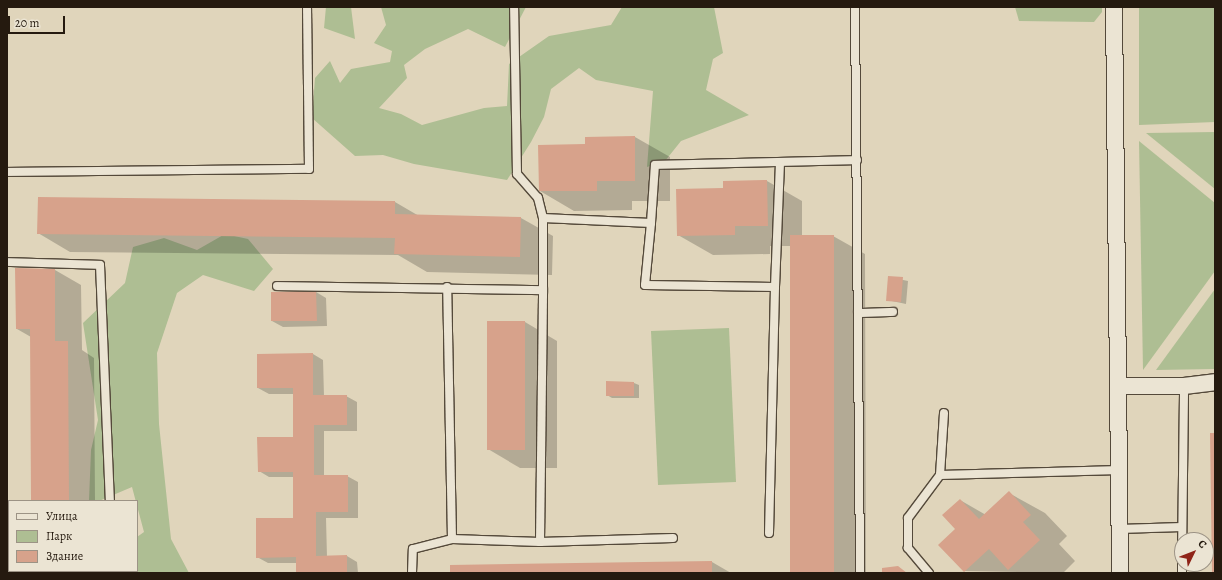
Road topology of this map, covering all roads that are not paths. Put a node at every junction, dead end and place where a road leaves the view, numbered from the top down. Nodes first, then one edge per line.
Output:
1 (307, 7) edge
2 (514, 7) edge
3 (855, 7) edge
4 (1114, 7) edge
5 (857, 160) junction
6 (780, 163) junction
7 (7, 172) edge
8 (543, 218) junction
9 (651, 222) junction
10 (7, 262) edge
11 (277, 286) dead end
12 (447, 287) junction
13 (775, 287) junction
14 (543, 290) junction
15 (893, 312) dead end
16 (858, 313) junction
17 (1215, 382) edge
18 (1119, 386) junction
19 (1184, 386) junction
20 (944, 413) dead end
21 (1120, 470) junction
22 (940, 475) junction
23 (110, 500) edge
24 (1182, 527) junction
25 (1119, 529) junction
26 (1182, 532) edge
27 (769, 533) dead end
28 (673, 538) dead end
29 (452, 540) junction
30 (540, 542) junction
31 (412, 573) edge
32 (860, 573) edge
33 (929, 573) edge
34 (1120, 573) edge

1 - 7 lane
2 - 8 lane
3 - 5 lane
4 - 18 street
5 - 6 lane
5 - 16 lane
6 - 9 lane
6 - 13 lane
8 - 9 lane
8 - 14 lane
9 - 13 lane
10 - 23 lane
11 - 12 lane
12 - 14 lane
12 - 29 lane
13 - 27 lane
14 - 30 lane
15 - 16 lane
16 - 32 lane
17 - 19 street
18 - 19 street
18 - 21 street
19 - 24 lane
20 - 22 lane
21 - 22 lane
21 - 25 street
22 - 33 lane
24 - 25 lane
24 - 26 lane
25 - 34 street
28 - 30 lane
29 - 30 lane
29 - 31 lane

